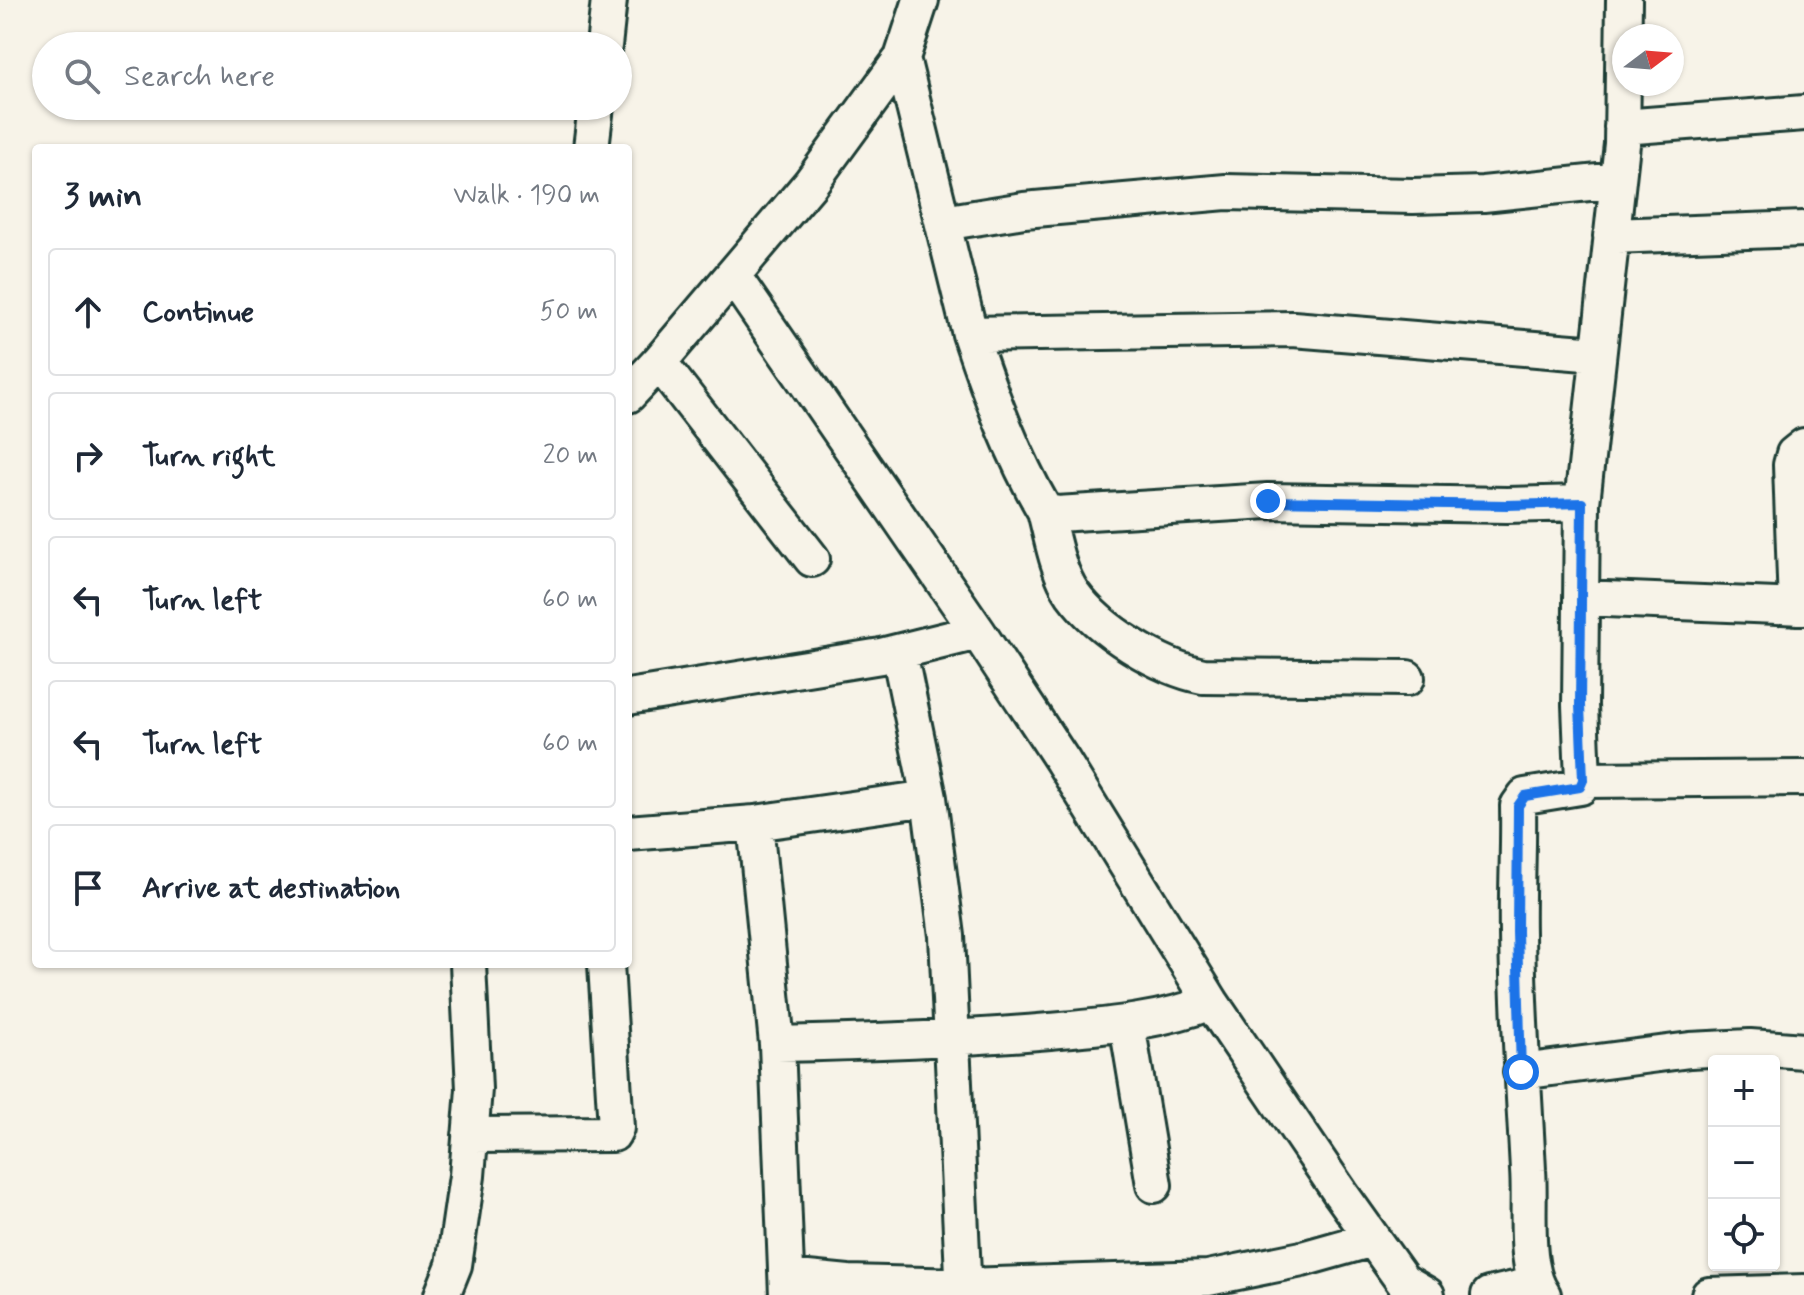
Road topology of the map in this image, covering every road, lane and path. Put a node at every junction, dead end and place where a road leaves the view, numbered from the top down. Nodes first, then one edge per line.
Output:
1 (609, 0) edge
2 (921, 0) edge
3 (1624, 0) edge
4 (606, 32) edge
5 (902, 58) junction
6 (1804, 113) edge
7 (594, 120) edge
8 (1622, 127) junction
9 (591, 144) edge
10 (1618, 180) junction
11 (943, 223) junction
12 (1804, 229) edge
13 (1611, 236) junction
14 (733, 276) junction
15 (970, 334) junction
16 (1597, 354) junction
17 (659, 362) junction
18 (632, 391) edge
19 (1804, 446) edge
20 (1582, 503) junction
21 (1045, 511) junction
22 (812, 559) dead end
23 (1581, 598) junction
24 (1800, 607) edge
25 (978, 632) junction
26 (899, 652) junction
27 (1407, 678) dead end
28 (632, 696) edge
29 (1804, 778) edge
30 (1583, 780) junction
31 (929, 798) junction
32 (755, 823) junction
33 (632, 833) edge
34 (468, 968) edge
35 (606, 968) edge
36 (1211, 1002) junction
37 (1127, 1024) junction
38 (953, 1039) junction
39 (777, 1044) junction
40 (1804, 1051) edge
41 (1521, 1072) junction
42 (470, 1135) junction
43 (1154, 1185) dead end
44 (1373, 1239) junction
45 (787, 1286) edge
46 (964, 1290) edge
47 (1540, 1290) edge
48 (1804, 1292) edge
49 (442, 1295) edge
50 (1427, 1295) edge
51 (1489, 1295) edge
52 (1709, 1295) edge

1 - 4 street
2 - 5 street
3 - 8 street
5 - 11 street
5 - 14 street
6 - 8 street
7 - 9 street
8 - 10 street
10 - 11 street
10 - 13 street
11 - 15 street
12 - 13 street
13 - 16 street
14 - 17 street
14 - 25 street
15 - 16 street
15 - 21 street
16 - 20 street
17 - 18 street
17 - 22 street
19 - 24 street
20 - 21 street
20 - 23 street
21 - 27 street
23 - 24 street
23 - 30 street
25 - 26 street
25 - 36 street
26 - 28 street
26 - 31 street
29 - 30 street
30 - 41 street
31 - 32 street
31 - 38 street
32 - 33 street
32 - 39 street
34 - 42 street
35 - 42 street
36 - 37 street
36 - 44 street
37 - 38 street
37 - 43 street
38 - 39 street
38 - 46 street
39 - 45 street
40 - 41 street
41 - 47 street
42 - 49 street
44 - 46 street
44 - 50 street
45 - 46 street
47 - 51 street
48 - 52 street

